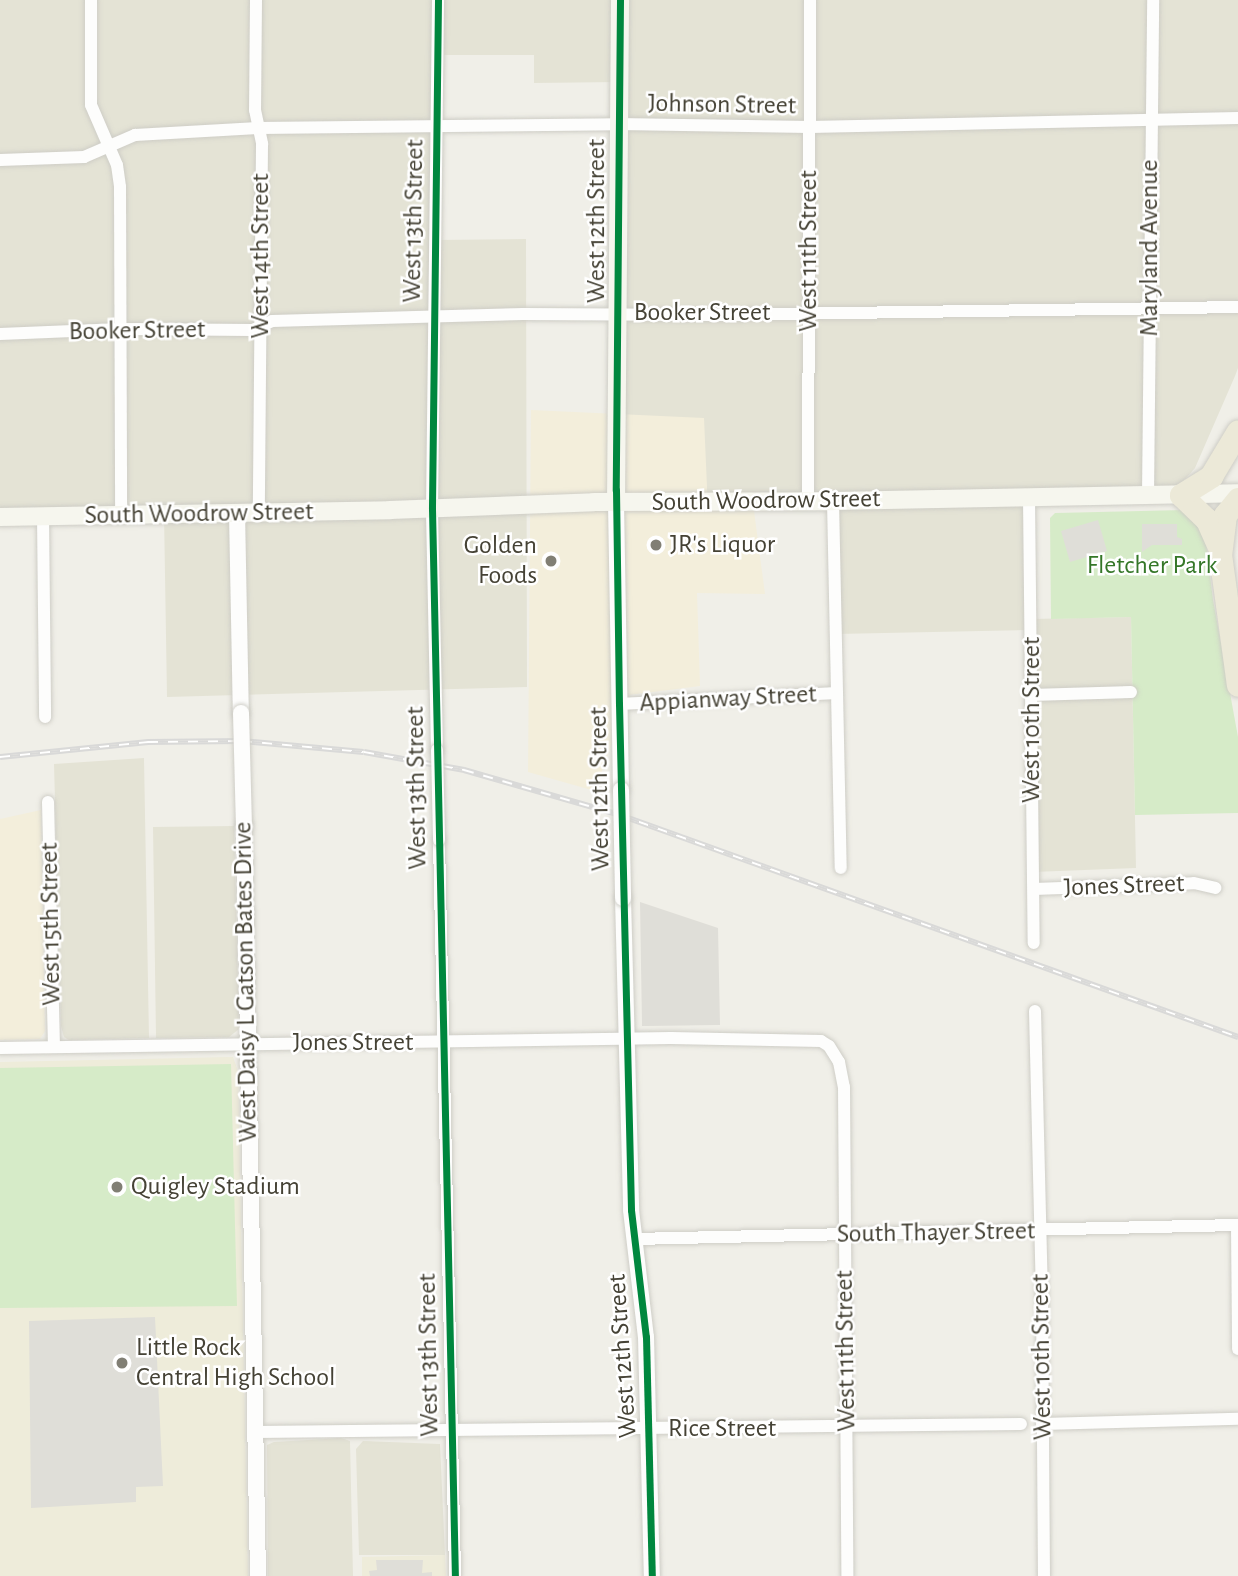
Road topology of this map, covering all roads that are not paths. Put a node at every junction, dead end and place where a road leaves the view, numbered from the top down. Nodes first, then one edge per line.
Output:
1 (91, 0) edge
2 (256, 0) edge
3 (438, 0) edge
4 (620, 0) edge
5 (810, 0) edge
6 (1153, 0) edge
7 (1238, 118) edge
8 (1152, 120) junction
9 (618, 124) junction
10 (436, 127) junction
11 (810, 127) junction
12 (258, 128) junction
13 (107, 147) junction
14 (0, 160) edge
15 (1238, 307) edge
16 (1150, 308) junction
17 (617, 313) junction
18 (809, 313) junction
19 (434, 318) junction
20 (262, 326) junction
21 (121, 329) junction
22 (0, 334) edge
23 (1235, 438) edge
24 (1238, 487) edge
25 (1238, 493) edge
26 (1181, 495) junction
27 (1148, 496) junction
28 (1029, 498) junction
29 (1238, 499) edge
30 (833, 501) junction
31 (808, 502) junction
32 (616, 503) junction
33 (432, 509) junction
34 (237, 513) junction
35 (259, 513) junction
36 (121, 515) junction
37 (43, 516) junction
38 (0, 517) edge
39 (1220, 554) junction
40 (1238, 685) edge
41 (1132, 692) dead end
42 (837, 693) junction
43 (1031, 695) junction
44 (619, 704) junction
45 (45, 717) dead end
46 (48, 802) dead end
47 (841, 868) dead end
48 (1214, 888) dead end
49 (1034, 889) junction
50 (1034, 943) dead end
51 (1035, 1011) dead end
52 (626, 1039) junction
53 (248, 1043) junction
54 (444, 1043) junction
55 (829, 1046) joint
56 (54, 1047) junction
57 (0, 1048) edge
58 (1238, 1225) edge
59 (1040, 1231) junction
60 (844, 1235) junction
61 (634, 1239) junction
62 (1238, 1349) edge
63 (1238, 1419) edge
64 (1042, 1423) junction
65 (1021, 1424) dead end
66 (848, 1428) junction
67 (452, 1429) junction
68 (650, 1429) junction
69 (255, 1432) junction
70 (258, 1576) edge
71 (455, 1576) edge
72 (652, 1576) edge
73 (847, 1576) edge
74 (1044, 1576) edge

1 - 13 street
2 - 12 street, West 14th Street
3 - 10 street, West 13th Street
4 - 9 main road, West 12th Street
5 - 11 street, West 11th Street
6 - 8 street, Maryland Avenue
7 - 8 street, Johnson Street
8 - 11 street, Johnson Street
8 - 16 street, Maryland Avenue
9 - 10 street, Johnson Street
9 - 11 street, Johnson Street
9 - 17 main road, West 12th Street
10 - 12 street, Johnson Street
10 - 19 street, West 13th Street
11 - 18 street, West 11th Street
12 - 13 street, Johnson Street
12 - 20 street, West 14th Street
13 - 14 street, Johnson Street
13 - 21 street
15 - 16 street, Booker Street
16 - 18 street, Booker Street
16 - 27 street, Maryland Avenue
17 - 18 street, Booker Street
17 - 19 street, Booker Street
17 - 32 main road, West 12th Street
18 - 31 street, West 11th Street
19 - 20 street, Booker Street
19 - 33 street, West 13th Street
20 - 21 street, Booker Street
20 - 35 street, West 14th Street
21 - 22 street, Booker Street
21 - 36 street
23 - 24 highway
23 - 26 highway
25 - 26 main road, South Woodrow Street
26 - 27 main road, South Woodrow Street
26 - 39 highway
27 - 28 main road, South Woodrow Street
28 - 30 main road, South Woodrow Street
28 - 43 street, West 10th Street
29 - 39 highway
30 - 31 main road, South Woodrow Street
30 - 42 street
31 - 32 main road, South Woodrow Street
32 - 33 main road, South Woodrow Street
32 - 44 street, West 12th Street
33 - 35 main road, South Woodrow Street
33 - 54 street, West 13th Street, bridge
34 - 35 main road, South Woodrow Street
34 - 36 main road, South Woodrow Street
34 - 53 street, West Daisy L Gatson Bates Drive, bridge
36 - 37 main road, South Woodrow Street
37 - 38 main road, South Woodrow Street
37 - 45 street
39 - 40 highway
41 - 43 street
42 - 44 street, Appianway Street
42 - 47 street
43 - 49 street, West 10th Street
44 - 52 street, West 12th Street, bridge
46 - 56 street, West 15th Street
48 - 49 street, Jones Street
49 - 50 street, West 10th Street
51 - 59 street, West 10th Street
52 - 54 street, Jones Street
52 - 55 street, Jones Street
52 - 61 street, West 12th Street
53 - 54 street, Jones Street
53 - 56 street, Jones Street
53 - 69 street, West Daisy L Gatson Bates Drive
54 - 67 street, West 13th Street
55 - 60 street, West 11th Street
56 - 57 street, Jones Street
58 - 59 street, South Thayer Street
58 - 62 street
59 - 60 street, South Thayer Street
59 - 64 street, West 10th Street
60 - 61 street, South Thayer Street
60 - 66 street, West 11th Street
61 - 68 street, West 12th Street
63 - 64 street
64 - 74 street, West 10th Street
65 - 66 street, Rice Street
66 - 68 street, Rice Street
66 - 73 street, West 11th Street
67 - 68 street, Rice Street
67 - 69 street, Rice Street
67 - 71 street, West 13th Street
68 - 72 street, West 12th Street
69 - 70 street, West Daisy L Gatson Bates Drive

